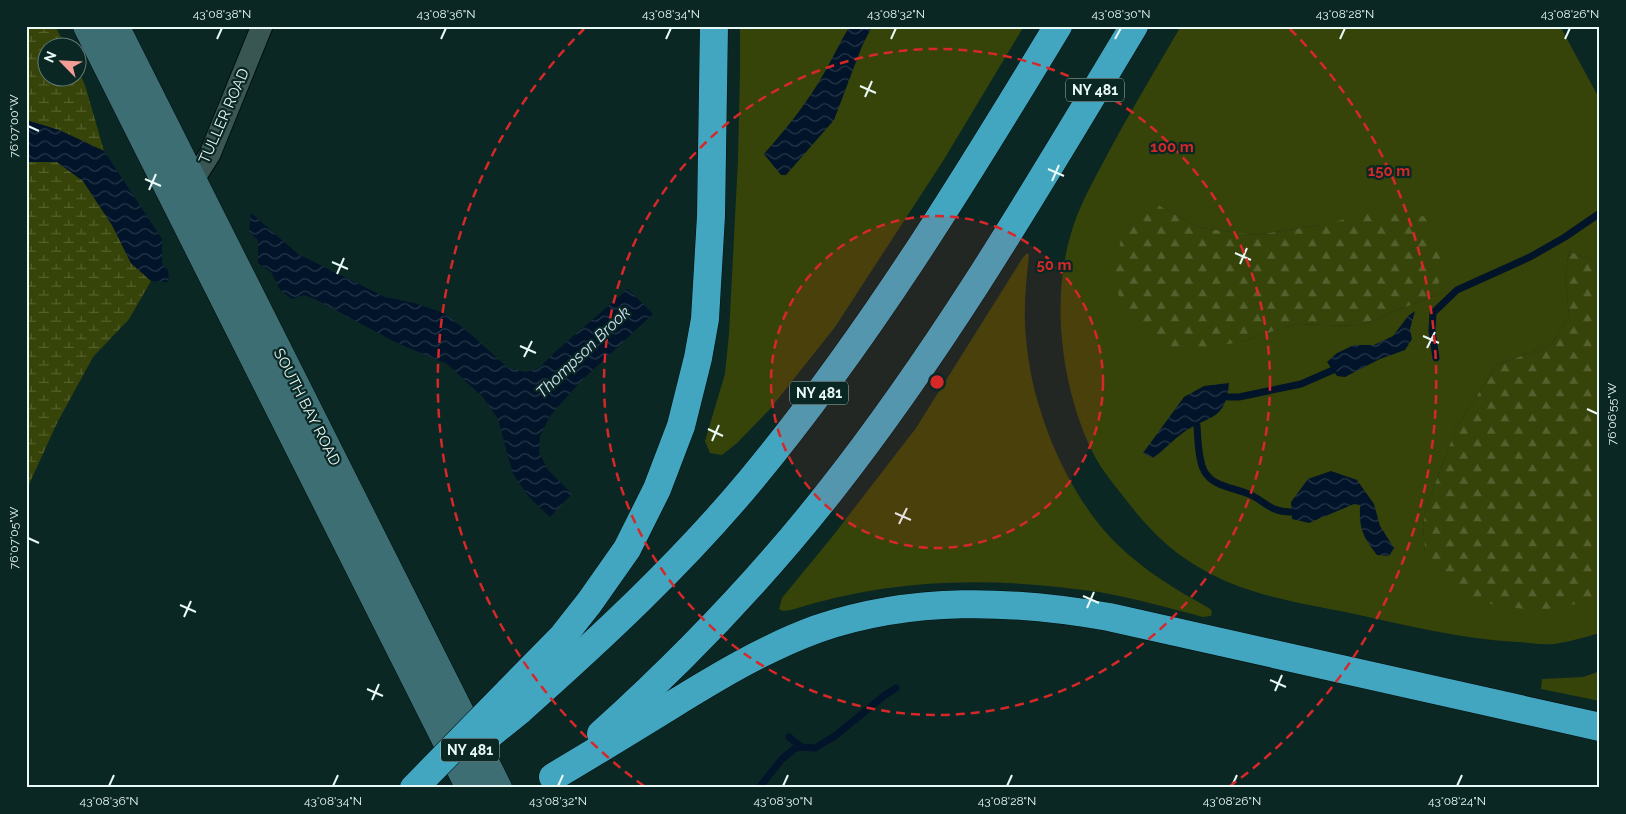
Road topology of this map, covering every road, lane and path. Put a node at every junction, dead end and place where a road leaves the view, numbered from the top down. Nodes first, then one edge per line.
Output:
1 (86, 26) edge
2 (115, 26) edge
3 (262, 26) edge
4 (714, 26) edge
5 (1058, 26) edge
6 (1134, 26) edge
7 (182, 188) junction
8 (513, 702) junction
9 (1600, 727) edge
10 (547, 783) edge
11 (414, 788) edge
12 (419, 788) edge
13 (470, 788) edge
14 (498, 788) edge

1 - 7 street, SOUTH BAY ROAD
2 - 7 street, SOUTH BAY ROAD
3 - 7 street, TULLER ROAD
4 - 8 highway
5 - 8 highway, NY 481
6 - 10 highway, NY 481
7 - 13 street, SOUTH BAY ROAD
7 - 14 street, SOUTH BAY ROAD
8 - 11 highway, bridge
8 - 12 highway, NY 481, bridge
9 - 10 highway

